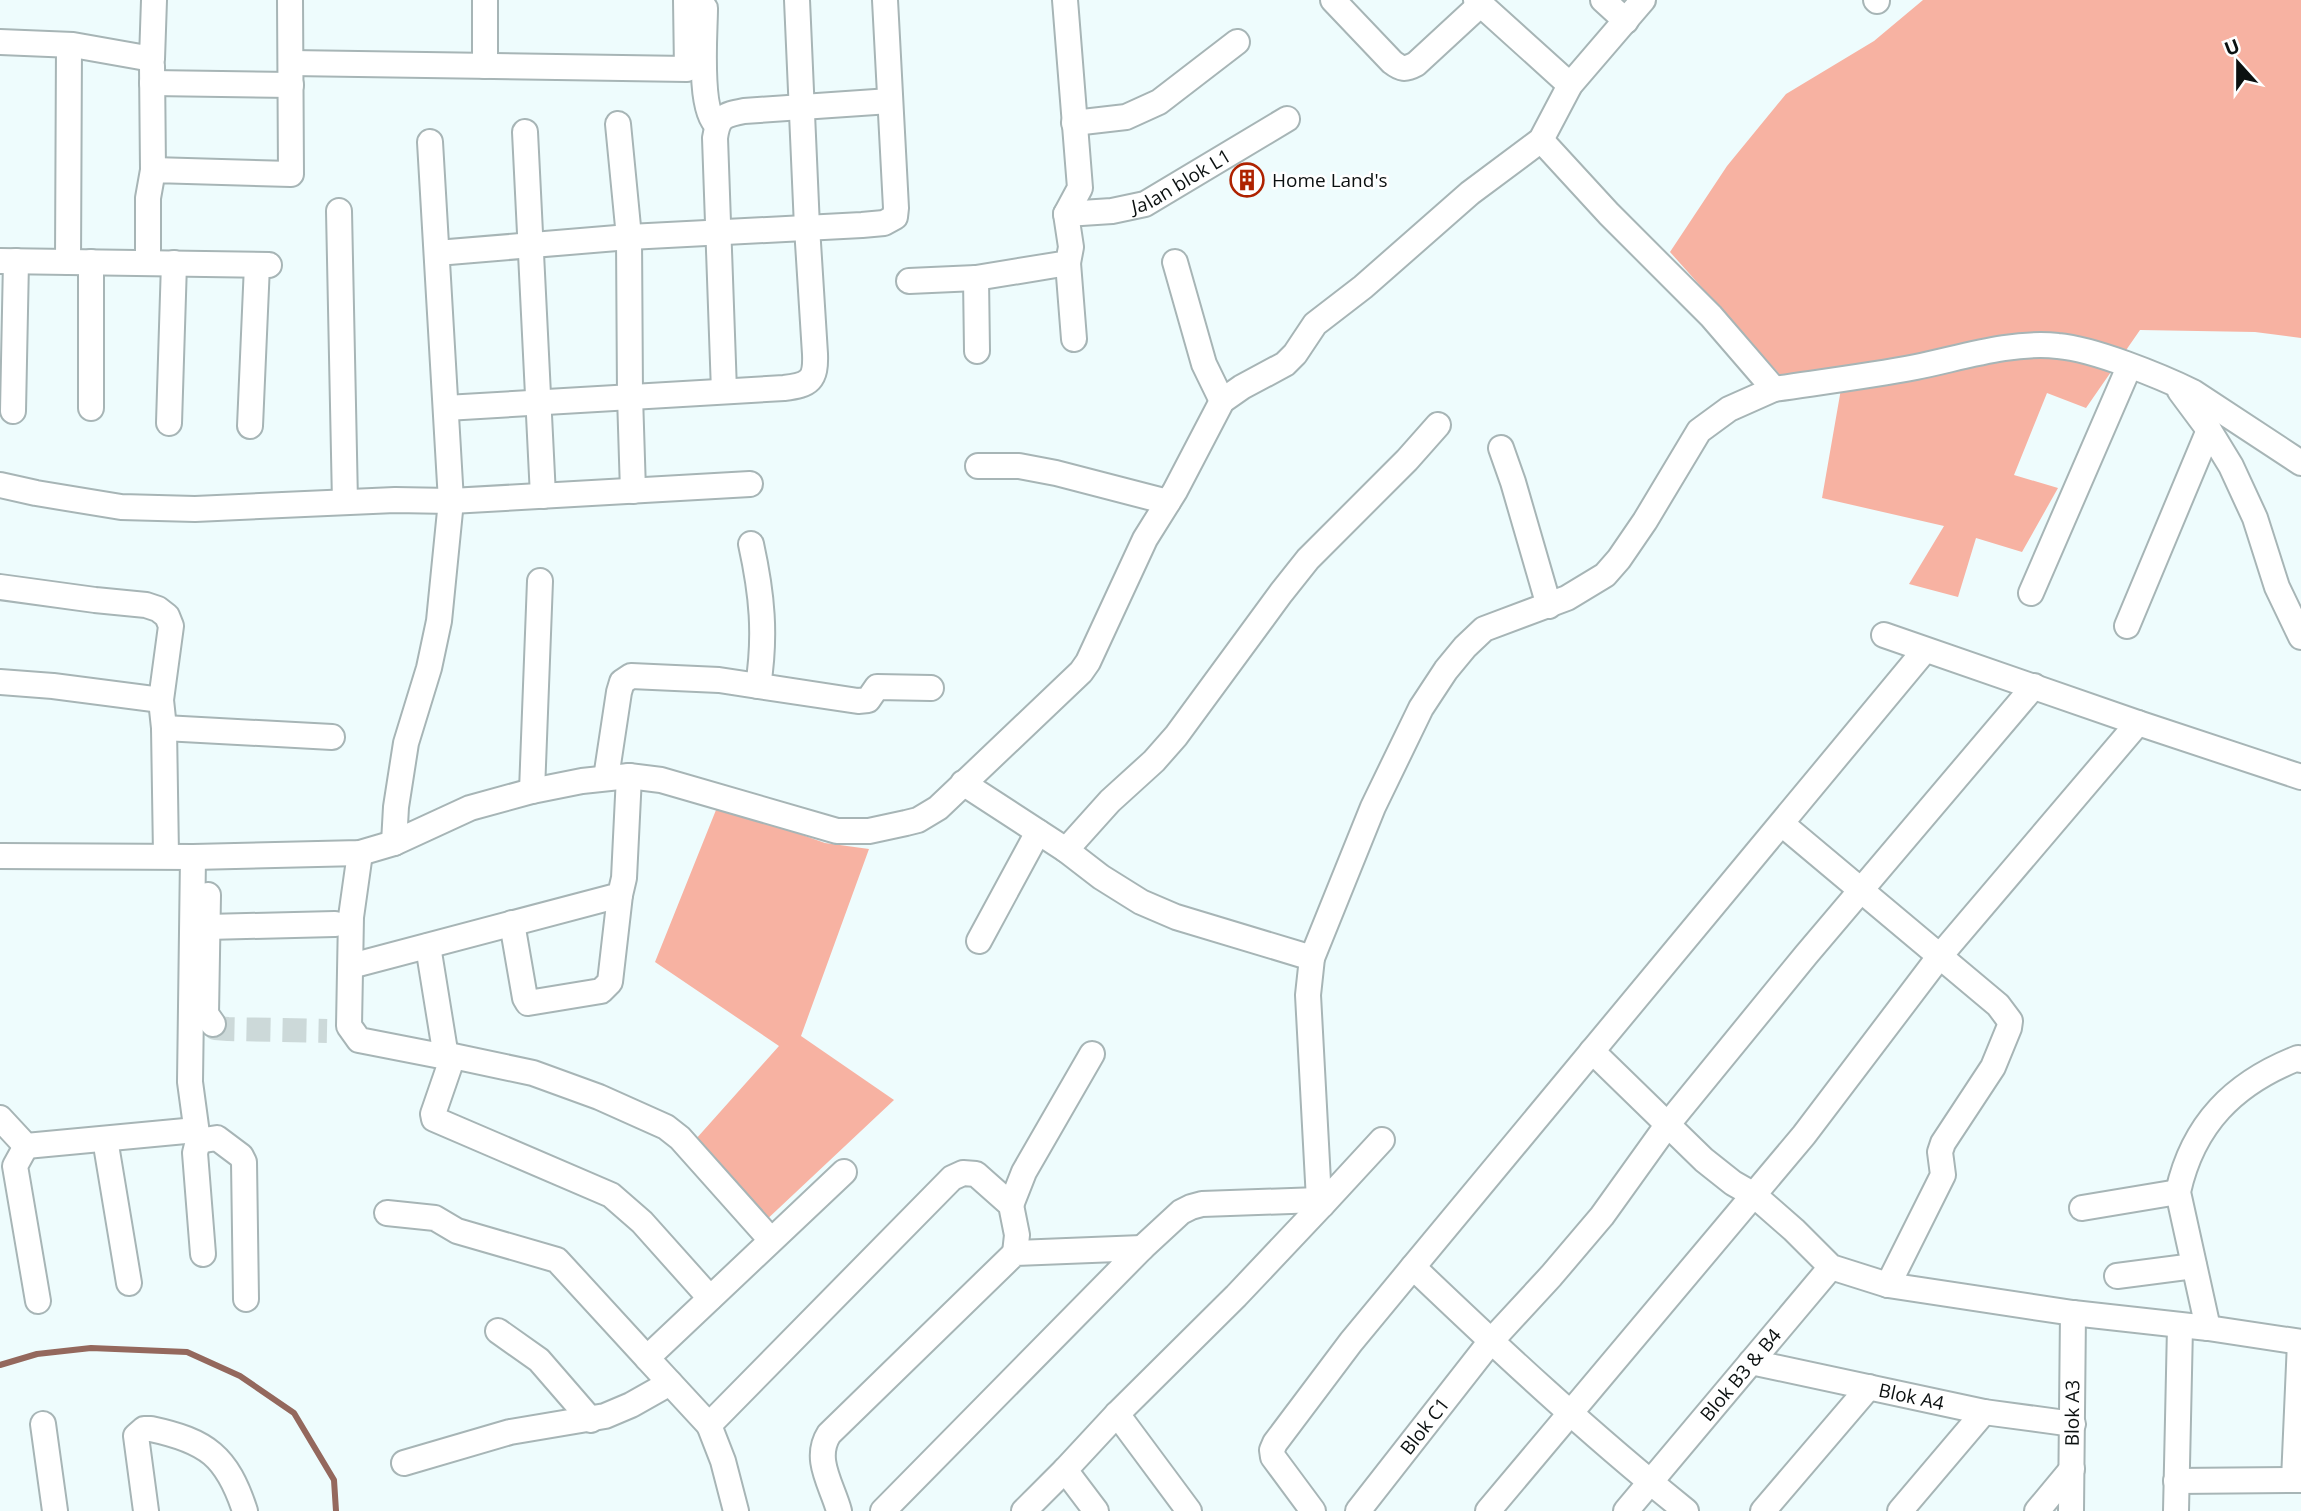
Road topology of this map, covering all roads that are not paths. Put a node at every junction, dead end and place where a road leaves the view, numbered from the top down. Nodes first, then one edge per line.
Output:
1 (154, 0) edge
2 (290, 0) edge
3 (485, 0) edge
4 (797, 0) edge
5 (885, 0) edge
6 (1065, 0) edge
7 (1333, 0) edge
8 (1603, 0) edge
9 (1643, 0) edge
10 (1479, 2) edge
11 (695, 4) edge
12 (1626, 21) junction
13 (0, 42) edge
14 (1237, 42) dead end
15 (69, 45) junction
16 (485, 66) junction
17 (152, 71) junction
18 (291, 74) junction
19 (1570, 86) junction
20 (890, 101) junction
21 (802, 106) junction
22 (1287, 119) dead end
23 (1074, 123) junction
24 (618, 124) dead end
25 (717, 125) junction
26 (525, 132) dead end
27 (1541, 140) junction
28 (430, 142) dead end
29 (153, 170) junction
30 (339, 211) dead end
31 (1066, 214) junction
32 (807, 227) junction
33 (719, 232) junction
34 (629, 237) junction
35 (531, 244) junction
36 (437, 253) junction
37 (8, 261) edge
38 (80, 262) junction
39 (1175, 262) dead end
40 (148, 263) junction
41 (1068, 263) junction
42 (174, 264) junction
43 (976, 278) junction
44 (909, 281) dead end
45 (1074, 339) dead end
46 (977, 351) dead end
47 (2129, 367) junction
48 (2174, 383) junction
49 (1774, 389) junction
50 (724, 391) junction
51 (630, 396) junction
52 (1222, 401) junction
53 (537, 403) junction
54 (91, 408) dead end
55 (446, 408) junction
56 (13, 411) dead end
57 (169, 423) dead end
58 (1438, 425) dead end
59 (250, 426) dead end
60 (2209, 430) junction
61 (1501, 448) dead end
62 (2301, 463) edge
63 (978, 466) dead end
64 (750, 484) dead end
65 (0, 485) edge
66 (633, 491) junction
67 (543, 496) junction
68 (451, 501) junction
69 (345, 502) junction
70 (1168, 502) junction
71 (751, 544) dead end
72 (540, 581) dead end
73 (0, 587) edge
74 (2031, 593) dead end
75 (1549, 606) junction
76 (2127, 626) dead end
77 (1884, 635) dead end
78 (2301, 637) edge
79 (1925, 650) junction
80 (0, 682) edge
81 (758, 686) junction
82 (2034, 686) junction
83 (931, 688) dead end
84 (160, 700) junction
85 (2138, 723) junction
86 (164, 728) junction
87 (332, 737) dead end
88 (618, 777) junction
89 (2301, 777) edge
90 (963, 783) junction
91 (532, 791) junction
92 (1782, 824) junction
93 (1038, 832) junction
94 (394, 843) junction
95 (1066, 850) junction
96 (360, 853) junction
97 (166, 855) junction
98 (0, 856) edge
99 (200, 856) junction
100 (1860, 890) junction
101 (621, 895) junction
102 (512, 923) junction
103 (335, 924) dead end
104 (207, 927) junction
105 (979, 941) dead end
106 (428, 946) junction
107 (1939, 957) junction
108 (1312, 958) junction
109 (351, 966) junction
110 (212, 1024) dead end
111 (327, 1031) tunnel mouth
112 (353, 1034) junction
113 (1592, 1051) junction
114 (1092, 1054) dead end
115 (2300, 1058) edge
116 (0, 1118) edge
117 (1668, 1124) junction
118 (197, 1135) junction
119 (105, 1139) junction
120 (1382, 1140) dead end
121 (26, 1146) junction
122 (844, 1172) dead end
123 (2178, 1192) junction
124 (1754, 1195) junction
125 (1321, 1202) junction
126 (1011, 1206) junction
127 (2082, 1208) dead end
128 (387, 1213) dead end
129 (771, 1240) junction
130 (1142, 1248) junction
131 (1015, 1253) junction
132 (203, 1254) dead end
133 (2194, 1266) junction
134 (1413, 1267) junction
135 (1831, 1267) junction
136 (2117, 1276) dead end
137 (128, 1283) dead end
138 (1888, 1285) junction
139 (710, 1298) junction
140 (246, 1299) dead end
141 (38, 1301) dead end
142 (2073, 1313) junction
143 (2180, 1326) junction
144 (2207, 1328) junction
145 (498, 1331) dead end
146 (1491, 1341) junction
147 (2300, 1342) edge
148 (647, 1358) junction
149 (1751, 1362) junction
150 (670, 1383) junction
151 (1869, 1387) junction
152 (1984, 1412) junction
153 (1572, 1413) junction
154 (1117, 1414) junction
155 (591, 1420) junction
156 (43, 1424) dead end
157 (709, 1424) junction
158 (2073, 1424) junction
159 (404, 1462) dead end
160 (2073, 1469) junction
161 (1065, 1470) junction
162 (2297, 1480) edge
163 (2176, 1481) junction
164 (1650, 1482) junction
165 (55, 1511) edge
166 (145, 1511) edge
167 (245, 1511) edge
168 (736, 1511) edge
169 (839, 1511) edge
170 (883, 1511) edge
171 (1024, 1511) edge
172 (1096, 1511) edge
173 (1189, 1511) edge
174 (1312, 1511) edge
175 (1357, 1511) edge
176 (1488, 1511) edge
177 (1626, 1511) edge
178 (1686, 1511) edge
179 (1763, 1511) edge
180 (1900, 1511) edge
181 (2037, 1511) edge
182 (2071, 1511) edge
183 (2176, 1511) edge

1 - 17 street
2 - 18 street
3 - 16 street
4 - 21 street
5 - 20 street
6 - 23 street
7 - 10 street
8 - 12 street
9 - 12 street
10 - 19 street
11 - 16 street
11 - 25 street
12 - 19 street
13 - 15 street
14 - 23 street
15 - 17 street
15 - 38 street
16 - 18 street
17 - 18 street
17 - 29 street
18 - 29 street
19 - 27 street
20 - 21 street
20 - 32 street
21 - 25 street
21 - 32 street
22 - 31 street, Jalan blok L1
23 - 31 street
24 - 34 street
25 - 33 street
26 - 35 street
27 - 49 street
27 - 52 street
28 - 36 street
29 - 40 street
30 - 69 street
31 - 41 street
32 - 33 street
32 - 50 street
33 - 34 street
33 - 50 street
34 - 35 street
34 - 51 street
35 - 36 street
35 - 53 street
36 - 55 street
37 - 38 street
37 - 56 street
38 - 40 street
38 - 54 street
39 - 52 street
40 - 42 street
41 - 43 street
41 - 45 street
42 - 57 street
42 - 59 street
43 - 44 street
43 - 46 street
47 - 48 street
47 - 49 street
47 - 74 street
48 - 60 street
48 - 62 street
49 - 75 street
50 - 51 street
51 - 53 street
51 - 66 street
52 - 70 street
53 - 55 street
53 - 67 street
55 - 68 street
58 - 95 street
60 - 76 street
60 - 78 street
61 - 75 street
63 - 70 street
64 - 66 street
65 - 69 street
66 - 67 street
67 - 68 street
68 - 69 street
68 - 94 street
70 - 90 street
71 - 81 street
72 - 91 street
73 - 84 street
75 - 108 street
77 - 79 street
79 - 82 street
79 - 92 street
80 - 84 street
81 - 83 street
81 - 88 street
82 - 85 street
82 - 100 street, Blok C1
84 - 86 street
85 - 89 street
85 - 107 street
86 - 87 street
86 - 97 street
88 - 90 street
88 - 91 street
88 - 101 street
90 - 93 street
91 - 94 street
92 - 100 street
92 - 113 street
93 - 95 street
93 - 105 street
94 - 96 street
95 - 108 street
96 - 99 street
96 - 109 street
97 - 98 street
97 - 99 street
99 - 104 street
99 - 118 street
100 - 107 street
100 - 117 street, Blok C1
101 - 102 street
101 - 102 street
102 - 106 street
103 - 104 street
104 - 110 street
106 - 109 street
106 - 112 street
107 - 124 street
107 - 138 street
108 - 125 street
109 - 112 street
111 - 112 street
113 - 117 street
113 - 134 street
114 - 126 street
115 - 123 street
116 - 121 street
117 - 124 street
117 - 146 street, Blok C1
118 - 119 street
118 - 132 street
118 - 140 street
119 - 121 street
119 - 137 street
120 - 125 street
121 - 141 street
122 - 129 street
123 - 127 street
123 - 133 street
124 - 135 street
124 - 153 street
125 - 130 street
125 - 154 street
126 - 131 street
126 - 157 street
128 - 148 street
129 - 139 street
129 - 139 street
130 - 131 street
130 - 170 street
131 - 169 street
133 - 136 street
133 - 144 street
134 - 146 street
134 - 174 street
135 - 138 street
135 - 149 street, Blok B3 & B4
138 - 142 street
139 - 148 street
142 - 143 street
142 - 158 street, Blok A3
143 - 144 street
143 - 163 street
144 - 147 street
145 - 155 street
146 - 153 street
146 - 175 street, Blok C1
147 - 162 street
148 - 150 street
149 - 151 street, Blok A4
149 - 164 street, Blok B3 & B4
150 - 155 street
150 - 157 street
151 - 152 street, Blok A4
151 - 179 street
152 - 158 street, Blok A4
152 - 180 street
153 - 164 street
153 - 176 street
154 - 161 street
154 - 173 street
155 - 159 street
156 - 165 street
157 - 168 street
158 - 160 street, Blok A3
160 - 181 street
160 - 182 street, Blok A3
161 - 171 street
161 - 172 street
162 - 163 street
163 - 183 street
164 - 177 street, Blok B3 & B4
164 - 178 street
166 - 167 street

